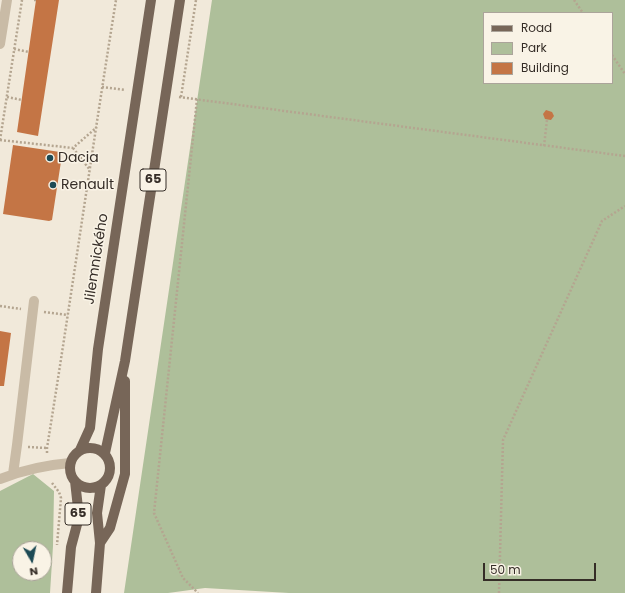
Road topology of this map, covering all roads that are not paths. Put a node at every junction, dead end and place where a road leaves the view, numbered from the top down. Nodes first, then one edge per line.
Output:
1 (7, 0) edge
2 (151, 0) edge
3 (180, 0) edge
4 (0, 44) edge
5 (34, 301) dead end
6 (125, 361) junction
7 (80, 450) junction
8 (105, 453) junction
9 (70, 463) junction
10 (13, 474) junction
11 (0, 479) edge
12 (75, 481) junction
13 (101, 485) junction
14 (100, 543) junction
15 (67, 593) edge
16 (96, 593) edge

1 - 4 street
2 - 7 main road, Jilemnického / 65
3 - 6 main road, 65
5 - 10 street
6 - 8 main road, 65
6 - 14 main road, 65
7 - 8 main road
7 - 9 main road, Jilemnického / 65
8 - 13 main road, 65
9 - 10 street
9 - 12 main road, 65
10 - 11 street
12 - 13 main road, 65
12 - 15 main road, 65
13 - 14 main road, 65
14 - 16 main road, 65

